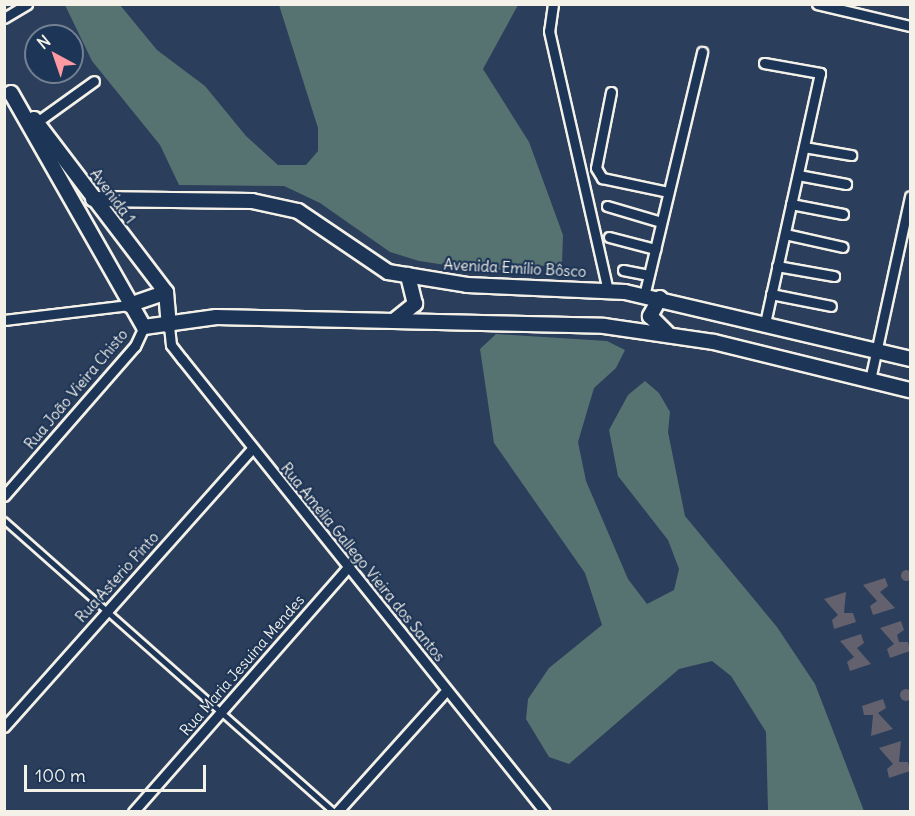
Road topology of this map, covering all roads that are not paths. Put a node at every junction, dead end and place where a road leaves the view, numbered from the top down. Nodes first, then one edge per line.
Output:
1 (27, 4) edge
2 (553, 4) edge
3 (817, 4) edge
4 (4, 18) edge
5 (910, 26) edge
6 (702, 52) dead end
7 (764, 63) dead end
8 (94, 81) dead end
9 (8, 90) edge
10 (611, 92) dead end
11 (37, 122) junction
12 (804, 147) junction
13 (851, 155) dead end
14 (798, 175) junction
15 (846, 184) dead end
16 (668, 192) junction
17 (910, 196) edge
18 (93, 199) junction
19 (791, 204) junction
20 (607, 206) dead end
21 (843, 214) dead end
22 (662, 222) junction
23 (784, 234) junction
24 (609, 237) dead end
25 (843, 247) dead end
26 (655, 249) junction
27 (777, 266) junction
28 (623, 270) dead end
29 (408, 275) junction
30 (649, 275) junction
31 (834, 276) dead end
32 (608, 290) junction
33 (166, 291) junction
34 (771, 294) junction
35 (644, 296) junction
36 (660, 298) junction
37 (129, 305) junction
38 (831, 306) dead end
39 (4, 320) edge
40 (390, 322) junction
41 (765, 324) junction
42 (169, 326) junction
43 (144, 327) junction
44 (667, 333) junction
45 (875, 351) junction
46 (910, 359) edge
47 (870, 380) junction
48 (910, 390) edge
49 (253, 448) junction
50 (4, 496) edge
51 (4, 520) edge
52 (350, 566) junction
53 (107, 610) junction
54 (447, 690) junction
55 (222, 711) junction
56 (4, 727) edge
57 (544, 811) edge
58 (133, 812) edge
59 (335, 812) edge

1 - 4 street
2 - 32 street
3 - 5 street
6 - 16 street
7 - 12 street
8 - 11 street
9 - 11 main road, Avenida 1
9 - 37 main road
10 - 16 street
11 - 18 main road, Avenida 1
12 - 13 street
12 - 14 street
14 - 15 street
14 - 19 street
16 - 22 street
17 - 45 street
18 - 29 main road, Avenida Emílio Bôsco
18 - 33 main road, Avenida 1
19 - 21 street
19 - 23 street
20 - 22 street
22 - 26 street
23 - 25 street
23 - 27 street
24 - 26 street
26 - 30 street
27 - 31 street
27 - 34 street
28 - 30 street
29 - 32 main road, Avenida Emílio Bôsco
29 - 40 main road
30 - 35 street
32 - 35 main road, Avenida Emílio Bôsco
33 - 37 main road
33 - 42 main road
34 - 38 street
34 - 41 street
35 - 36 main road, Avenida Emílio Bôsco
36 - 41 main road, Avenida Emílio Bôsco
36 - 44 main road
37 - 39 street
37 - 43 main road
40 - 42 main road
40 - 44 main road
41 - 45 main road, Avenida Emílio Bôsco
42 - 43 main road
42 - 49 street, Rua Amelia Gallego Vieira dos Santos
43 - 50 street, Rua João Vieira Chisto
44 - 47 main road
45 - 46 main road, Avenida Emílio Bôsco
45 - 47 street
47 - 48 main road
49 - 52 street, Rua Amelia Gallego Vieira dos Santos
49 - 53 street, Rua Asterio Pinto
51 - 53 lane
52 - 54 street, Rua Amelia Gallego Vieira dos Santos
52 - 55 street, Rua Maria Jesuina Mendes
53 - 55 lane
53 - 56 street, Rua Asterio Pinto
54 - 57 street, Rua Amelia Gallego Vieira dos Santos
54 - 59 street
55 - 58 street, Rua Maria Jesuina Mendes
55 - 59 lane

